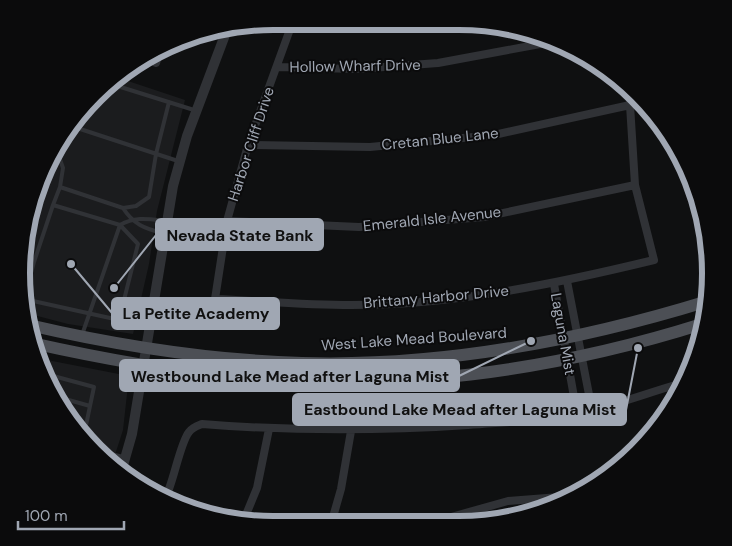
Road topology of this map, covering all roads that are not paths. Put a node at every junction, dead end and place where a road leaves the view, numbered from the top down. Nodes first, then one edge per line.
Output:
1 (290, 30) edge
2 (225, 35) edge
3 (540, 44) edge
4 (157, 60) edge
5 (156, 63) dead end
6 (277, 67) junction
7 (118, 86) edge
8 (630, 100) edge
9 (169, 102) junction
10 (630, 105) junction
11 (196, 111) junction
12 (78, 128) edge
13 (248, 145) junction
14 (156, 154) junction
15 (59, 158) edge
16 (179, 161) junction
17 (635, 185) junction
18 (60, 187) junction
19 (53, 205) junction
20 (123, 208) junction
21 (130, 219) junction
22 (166, 221) junction
23 (227, 221) junction
24 (120, 225) junction
25 (164, 232) junction
26 (31, 261) edge
27 (34, 262) junction
28 (30, 276) edge
29 (567, 281) junction
30 (554, 284) junction
31 (215, 299) joint
32 (32, 301) edge
33 (700, 303) edge
34 (89, 314) junction
35 (696, 326) edge
36 (36, 327) edge
37 (577, 336) junction
38 (82, 338) junction
39 (564, 340) junction
40 (41, 346) edge
41 (145, 349) junction
42 (581, 355) junction
43 (567, 358) junction
44 (143, 365) junction
45 (53, 376) edge
46 (674, 386) edge
47 (66, 399) edge
48 (90, 406) junction
49 (592, 410) junction
50 (577, 414) junction
51 (86, 428) edge
52 (269, 429) junction
53 (351, 431) junction
54 (111, 454) edge
55 (126, 458) junction
56 (124, 465) edge
57 (168, 492) edge
58 (553, 497) edge
59 (246, 514) edge
60 (333, 516) edge
61 (455, 516) edge

1 - 6 street, Harbor Cliff Drive
2 - 11 street
3 - 6 street, Hollow Wharf Drive
4 - 5 street
6 - 13 street, Harbor Cliff Drive
7 - 9 lane
8 - 10 street
9 - 11 lane
9 - 14 lane
10 - 13 street, Cretan Blue Lane
10 - 17 street
11 - 16 street
12 - 14 lane
13 - 23 street, Harbor Cliff Drive
14 - 16 lane
14 - 20 lane
15 - 18 lane
16 - 22 street
17 - 23 street, Emerald Isle Avenue
17 - 29 street, Brittany Harbor Drive
18 - 19 lane
18 - 20 lane
19 - 24 lane
19 - 27 lane
20 - 21 lane
21 - 22 lane
21 - 24 lane
21 - 25 lane
22 - 25 street
23 - 31 street, Harbor Cliff Drive
24 - 34 lane
24 - 34 lane
25 - 41 street
26 - 27 lane
27 - 28 lane
29 - 30 street, Brittany Harbor Drive
29 - 37 street, Laguna Mist
30 - 31 street, Brittany Harbor Drive
30 - 39 street, Laguna Mist
32 - 34 lane
33 - 37 main road, West Lake Mead Boulevard
34 - 38 lane
35 - 42 main road
36 - 38 main road, West Lake Mead Boulevard
37 - 39 main road, West Lake Mead Boulevard
37 - 42 street, Laguna Mist
38 - 41 main road, West Lake Mead Boulevard
39 - 41 main road, West Lake Mead Boulevard
39 - 43 street, Laguna Mist
40 - 44 main road
41 - 44 street
42 - 43 main road
42 - 49 street, Laguna Mist
43 - 44 main road
43 - 50 street, Laguna Mist
44 - 55 street
45 - 48 lane
46 - 49 street
47 - 48 lane
48 - 51 lane
49 - 50 street
50 - 53 street
52 - 53 street
52 - 57 street
52 - 59 street
53 - 60 street
54 - 55 lane
55 - 56 street
58 - 61 street

